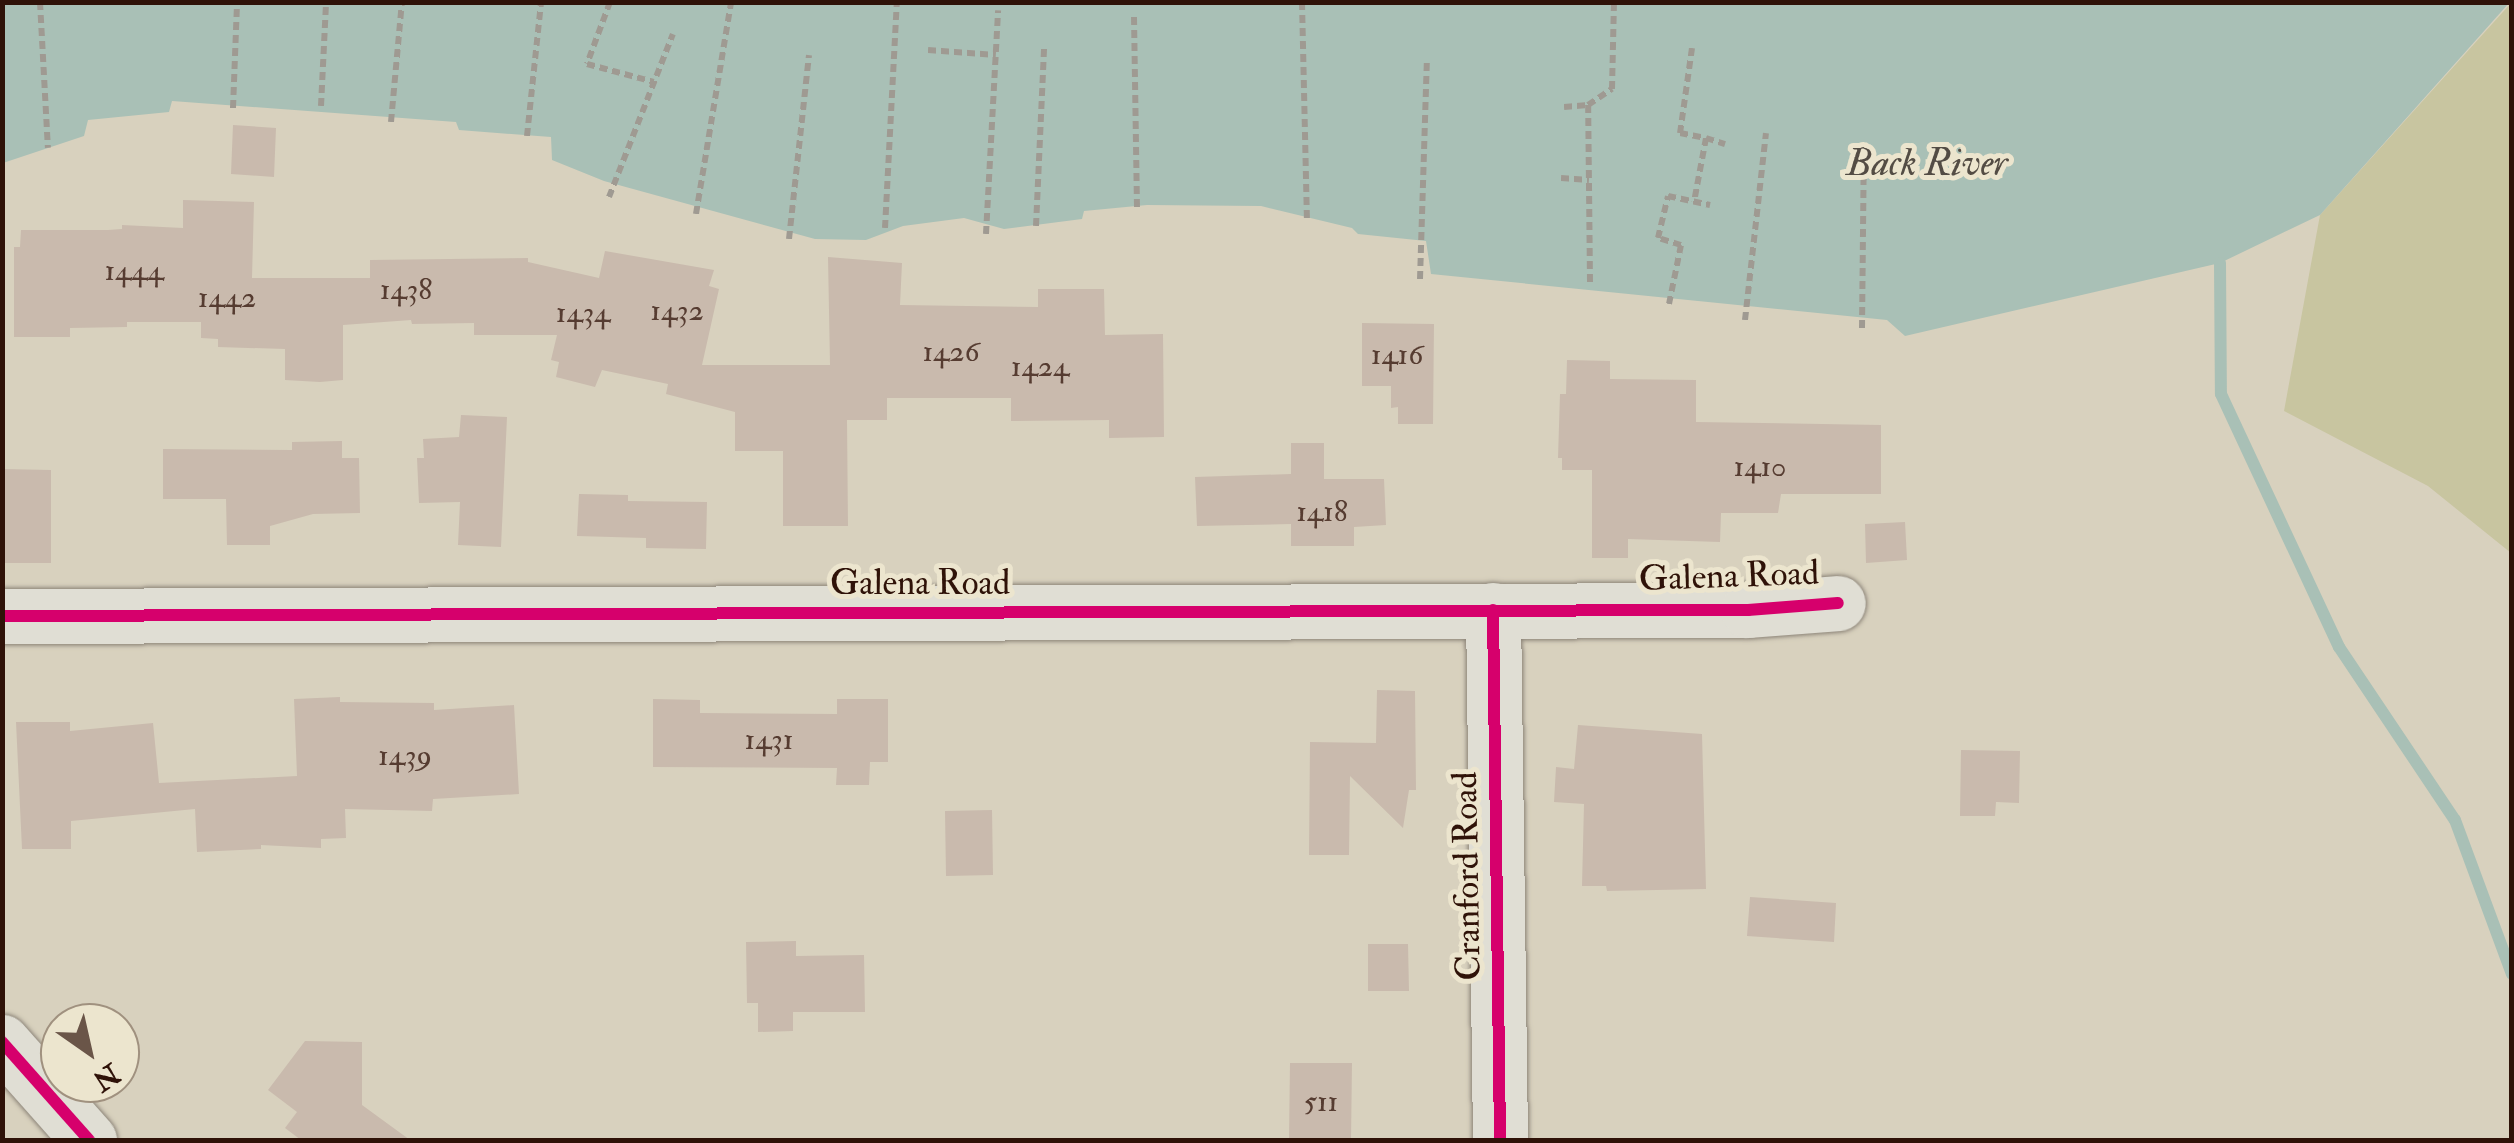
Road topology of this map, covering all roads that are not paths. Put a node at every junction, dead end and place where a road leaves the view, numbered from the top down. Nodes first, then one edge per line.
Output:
1 (1838, 602) dead end
2 (1493, 610) junction
3 (2, 616) edge
4 (2, 1042) edge
5 (90, 1140) edge
6 (1500, 1140) edge

1 - 2 street, Galena Road
2 - 3 street, Galena Road
2 - 6 street, Cranford Road
4 - 5 street

